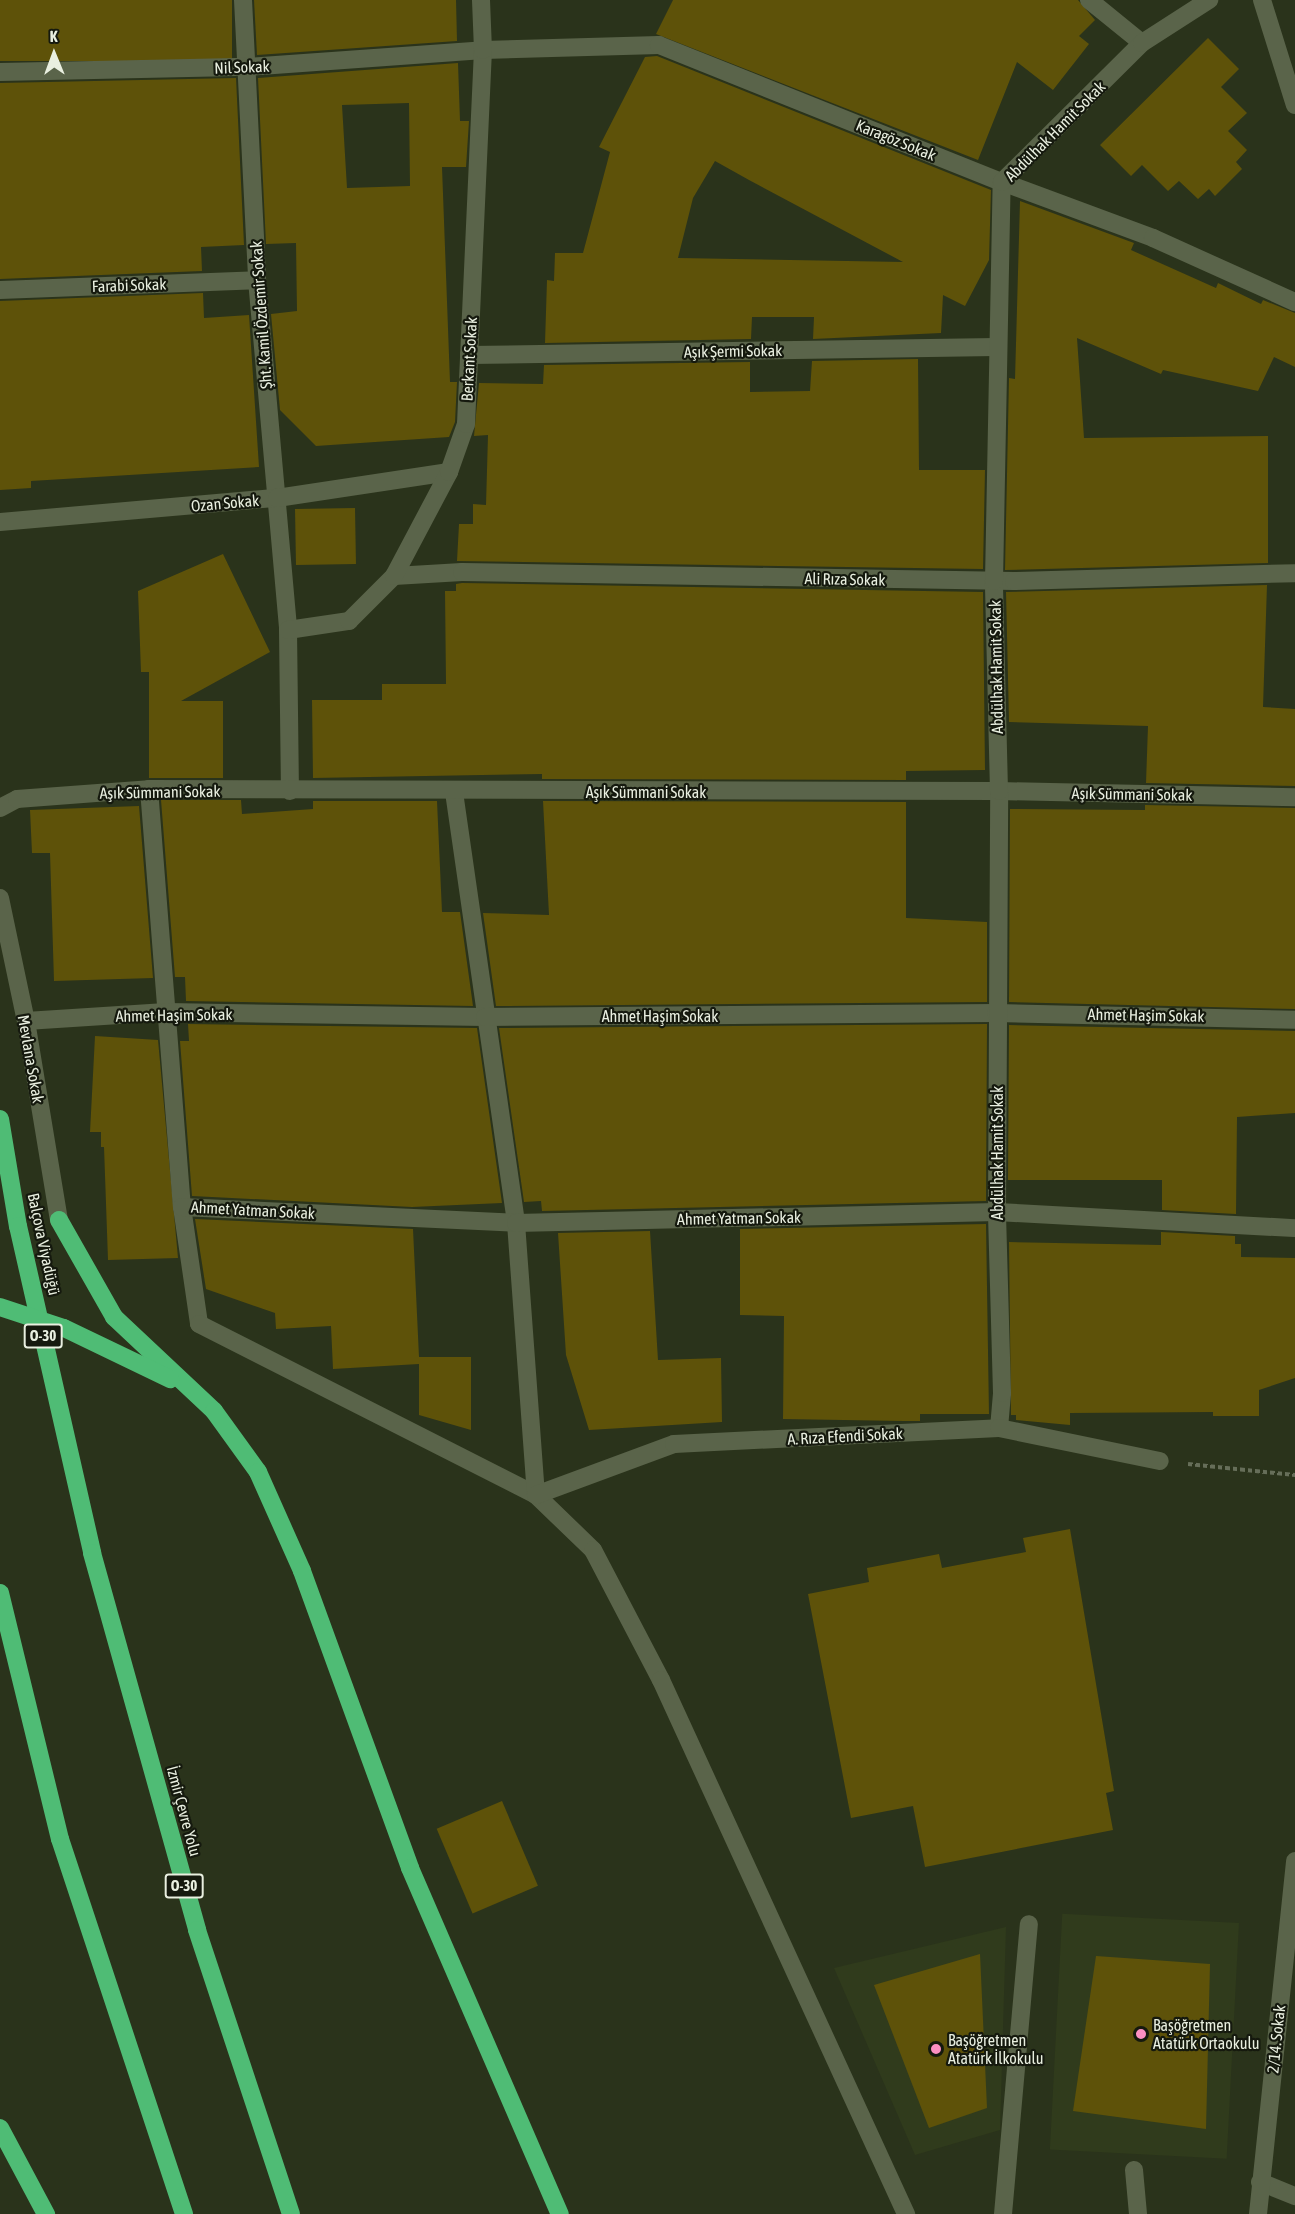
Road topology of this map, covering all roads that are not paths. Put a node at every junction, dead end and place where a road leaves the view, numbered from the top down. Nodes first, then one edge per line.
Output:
1 (243, 0) edge
2 (481, 0) edge
3 (1089, 0) edge
4 (1209, 0) edge
5 (1262, 0) edge
6 (1142, 43) junction
7 (483, 50) junction
8 (248, 67) junction
9 (0, 72) edge
10 (1295, 105) edge
11 (1002, 182) junction
12 (257, 280) junction
13 (0, 290) edge
14 (1295, 302) edge
15 (996, 347) junction
16 (469, 355) junction
17 (449, 472) junction
18 (277, 498) junction
19 (0, 522) edge
20 (1295, 573) edge
21 (394, 576) junction
22 (994, 581) junction
23 (288, 630) junction
24 (149, 789) junction
25 (290, 791) junction
26 (999, 791) junction
27 (454, 792) junction
28 (1295, 797) edge
29 (0, 808) edge
30 (0, 898) edge
31 (166, 1012) junction
32 (996, 1014) junction
33 (485, 1017) junction
34 (1295, 1020) edge
35 (26, 1021) junction
36 (0, 1119) edge
37 (182, 1207) junction
38 (997, 1212) junction
39 (59, 1220) joint
40 (516, 1223) junction
41 (1295, 1228) edge
42 (0, 1307) edge
43 (183, 1384) junction
44 (999, 1428) junction
45 (1160, 1461) road end
46 (536, 1495) junction
47 (92, 1553) joint
48 (0, 1593) edge
49 (1295, 1861) edge
50 (1029, 1924) dead end
51 (0, 2128) edge
52 (1134, 2170) dead end
53 (1260, 2182) junction
54 (1295, 2196) edge
55 (46, 2214) edge
56 (184, 2214) edge
57 (291, 2214) edge
58 (560, 2214) edge
59 (906, 2214) edge
60 (1003, 2214) edge
61 (1138, 2214) edge
62 (1258, 2214) edge

1 - 8 street, Şht. Kamil Özdemir Sokak
2 - 7 street, Berkant Sokak
3 - 6 street
4 - 6 street, Abdülhak Hamit Sokak
5 - 10 street
6 - 11 street, Abdülhak Hamit Sokak
7 - 8 street, Nil Sokak
7 - 11 street, Karagöz Sokak
7 - 16 street, Berkant Sokak
8 - 9 street, Nil Sokak
8 - 12 street, Şht. Kamil Özdemir Sokak
11 - 14 street, Karagöz Sokak
11 - 15 street, Abdülhak Hamit Sokak
12 - 13 street, Farabi Sokak
12 - 18 street, Şht. Kamil Özdemir Sokak
15 - 16 street, Aşık Şermi Sokak
15 - 22 street, Abdülhak Hamit Sokak
16 - 17 street, Berkant Sokak
17 - 18 street, Ozan Sokak
17 - 21 street, Berkant Sokak
18 - 19 street, Ozan Sokak
18 - 23 street, Şht. Kamil Özdemir Sokak
20 - 22 street, Ali Rıza Sokak
21 - 22 street, Ali Rıza Sokak
21 - 23 street, Berkant Sokak
22 - 26 street, Abdülhak Hamit Sokak
23 - 25 street, Şht. Kamil Özdemir Sokak
24 - 25 street, Aşık Sümmani Sokak
24 - 29 street, Aşık Sümmani Sokak
24 - 31 street
25 - 27 street, Aşık Sümmani Sokak
26 - 27 street, Aşık Sümmani Sokak
26 - 28 street, Aşık Sümmani Sokak
26 - 32 street, Abdülhak Hamit Sokak
27 - 33 street
30 - 35 street, Mevlana Sokak
31 - 33 street, Ahmet Haşim Sokak
31 - 35 street, Ahmet Haşim Sokak
31 - 37 street
32 - 33 street, Ahmet Haşim Sokak
32 - 34 street, Ahmet Haşim Sokak
32 - 38 street, Abdülhak Hamit Sokak
33 - 40 street
35 - 39 street, Mevlana Sokak
36 - 47 highway, Balçova Viyadüğü / O-30
37 - 40 street, Ahmet Yatman Sokak
37 - 46 street
38 - 40 street, Ahmet Yatman Sokak
38 - 41 street, Ahmet Yatman Sokak
38 - 44 street, Abdülhak Hamit Sokak
39 - 43 highway
40 - 46 street
42 - 43 highway
43 - 58 highway
44 - 45 street, A. Rıza Efendi Sokak
44 - 46 street, A. Rıza Efendi Sokak
46 - 59 street
47 - 57 highway, İzmir Çevre Yolu / O-30
48 - 56 highway
49 - 53 street, 2/14. Sokak
50 - 60 street
51 - 55 highway
52 - 61 street
53 - 54 street
53 - 62 street, 2/14. Sokak

